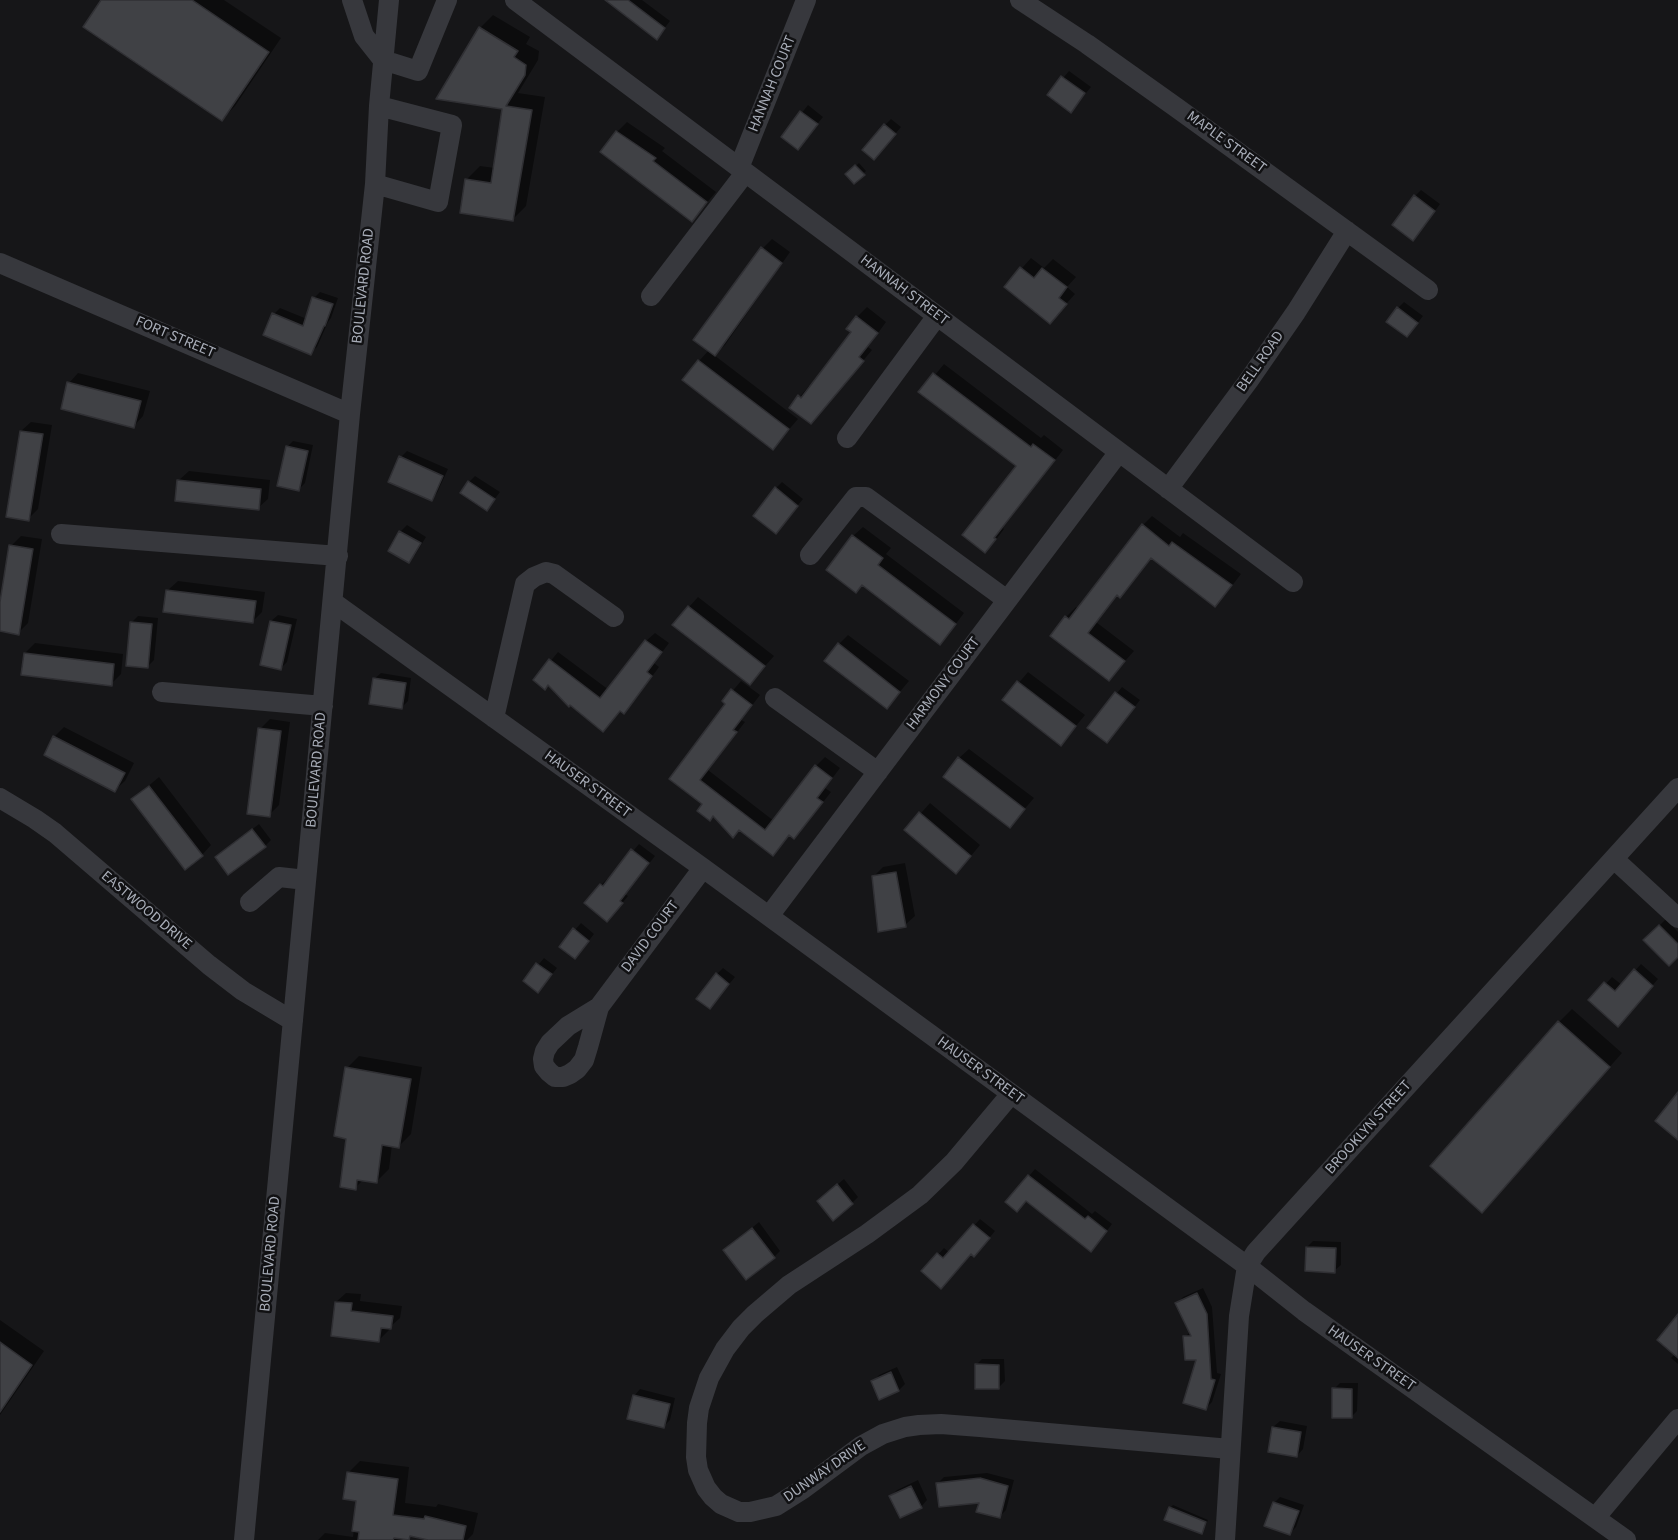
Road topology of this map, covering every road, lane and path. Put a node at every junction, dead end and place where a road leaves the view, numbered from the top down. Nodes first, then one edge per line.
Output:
1 (352, 0) edge
2 (389, 0) edge
3 (447, 0) edge
4 (515, 0) edge
5 (806, 0) edge
6 (1020, 0) edge
7 (383, 60) junction
8 (379, 106) junction
9 (742, 170) junction
10 (375, 184) junction
11 (1347, 231) junction
12 (0, 263) edge
13 (1428, 290) dead end
14 (651, 296) dead end
15 (937, 316) junction
16 (350, 414) junction
17 (847, 438) dead end
18 (1119, 452) junction
19 (1168, 489) junction
20 (61, 534) dead end
21 (810, 555) dead end
22 (338, 556) junction
23 (1293, 582) dead end
24 (1007, 600) junction
25 (333, 602) junction
26 (614, 617) dead end
27 (162, 692) dead end
28 (775, 698) dead end
29 (323, 706) junction
30 (494, 718) junction
31 (878, 772) junction
32 (1678, 788) edge
33 (0, 798) edge
34 (1614, 859) junction
35 (703, 868) junction
36 (306, 880) junction
37 (250, 902) dead end
38 (769, 916) junction
39 (1678, 918) edge
40 (599, 1007) dead end
41 (293, 1021) junction
42 (1011, 1094) junction
43 (1247, 1266) junction
44 (1678, 1419) edge
45 (1230, 1449) junction
46 (1595, 1518) junction
47 (244, 1540) edge
48 (1225, 1540) edge
49 (1626, 1540) edge

1 - 7 street
2 - 7 street, BOULEVARD ROAD
3 - 7 street
4 - 9 street, HANNAH STREET
5 - 9 street, HANNAH COURT
6 - 11 street, MAPLE STREET
7 - 8 street, BOULEVARD ROAD
8 - 10 street, BOULEVARD ROAD
8 - 10 street
9 - 14 street, HANNAH COURT
9 - 15 street, HANNAH STREET
10 - 16 street, BOULEVARD ROAD
11 - 13 street, MAPLE STREET
11 - 19 street, BELL ROAD
12 - 16 street, FORT STREET
15 - 17 street
15 - 18 street, HANNAH STREET
16 - 22 street, BOULEVARD ROAD
18 - 19 street, HANNAH STREET
18 - 24 street, HARMONY COURT
19 - 23 street, HANNAH STREET
20 - 22 street
21 - 24 street
22 - 25 street, BOULEVARD ROAD
24 - 31 street, HARMONY COURT
25 - 29 street, BOULEVARD ROAD
25 - 30 street, HAUSER STREET
26 - 30 street
27 - 29 street
28 - 31 street
29 - 36 street, BOULEVARD ROAD
30 - 35 street, HAUSER STREET
31 - 38 street, HARMONY COURT
32 - 34 street, BROOKLYN STREET
33 - 41 street, EASTWOOD DRIVE
34 - 39 street
34 - 43 street, BROOKLYN STREET
35 - 38 street, HAUSER STREET
35 - 40 street, DAVID COURT
36 - 37 street
36 - 41 street, BOULEVARD ROAD
38 - 42 street, HAUSER STREET
41 - 47 street, BOULEVARD ROAD
42 - 43 street, HAUSER STREET
42 - 45 street, DUNWAY DRIVE
43 - 45 street, BROOKLYN STREET
43 - 46 street, HAUSER STREET
44 - 46 street
45 - 48 street, BROOKLYN STREET
46 - 49 street, HAUSER STREET

